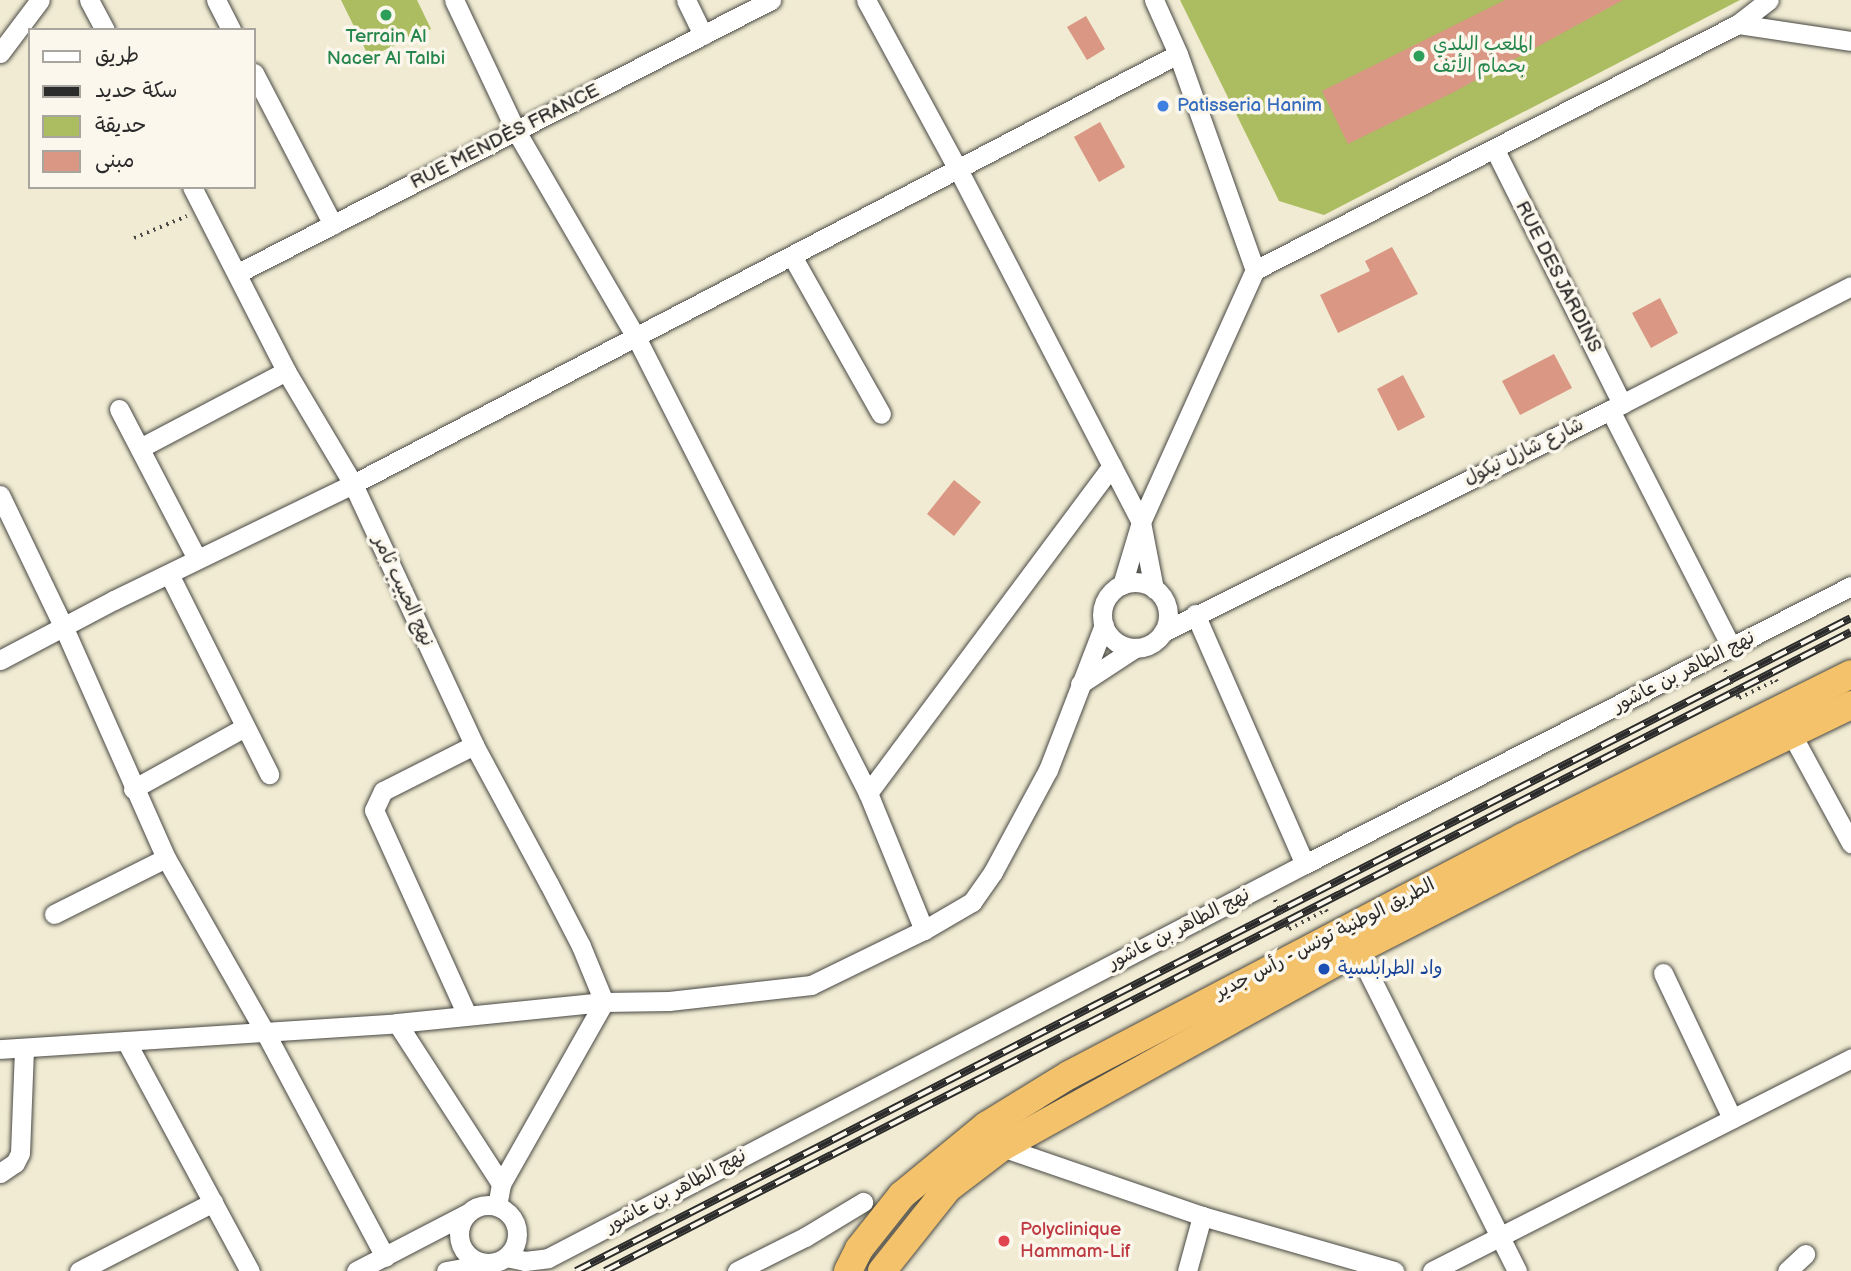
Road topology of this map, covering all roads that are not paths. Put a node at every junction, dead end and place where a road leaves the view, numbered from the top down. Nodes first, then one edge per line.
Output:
1 (40, 0) edge
2 (89, 0) edge
3 (216, 0) edge
4 (454, 0) edge
5 (685, 0) edge
6 (771, 0) edge
7 (866, 0) edge
8 (1154, 0) edge
9 (1769, 0) edge
10 (1738, 24) junction
11 (104, 28) edge
12 (230, 28) edge
13 (703, 35) junction
14 (1851, 41) edge
15 (0, 53) edge
16 (1178, 54) junction
17 (256, 77) edge
18 (516, 131) junction
19 (1495, 150) junction
20 (959, 170) junction
21 (193, 189) edge
22 (333, 225) junction
23 (792, 256) junction
24 (1255, 270) junction
25 (238, 273) junction
26 (1851, 286) edge
27 (636, 337) junction
28 (286, 371) junction
29 (1616, 407) junction
30 (120, 409) dead end
31 (881, 414) dead end
32 (140, 448) junction
33 (1112, 466) junction
34 (354, 484) junction
35 (0, 495) edge
36 (1141, 522) junction
37 (197, 559) junction
38 (169, 574) junction
39 (1122, 585) junction
40 (1851, 586) edge
41 (1159, 594) junction
42 (1195, 614) junction
43 (1104, 625) junction
44 (64, 628) junction
45 (1163, 632) junction
46 (1135, 648) junction
47 (1732, 648) junction
48 (0, 660) edge
49 (1851, 674) edge
50 (1080, 684) junction
51 (1851, 705) edge
52 (1778, 708) junction
53 (246, 727) junction
54 (1790, 733) junction
55 (474, 745) junction
56 (269, 774) dead end
57 (133, 789) junction
58 (868, 793) junction
59 (1851, 843) edge
60 (166, 858) junction
61 (1305, 864) junction
62 (54, 914) dead end
63 (925, 930) junction
64 (1357, 950) junction
65 (1663, 973) dead end
66 (604, 1002) junction
67 (467, 1015) junction
68 (397, 1023) junction
69 (265, 1032) junction
70 (127, 1042) junction
71 (24, 1048) junction
72 (0, 1049) edge
73 (1851, 1058) edge
74 (1732, 1118) junction
75 (1002, 1147) junction
76 (8, 1168) edge
77 (501, 1184) junction
78 (213, 1202) junction
79 (863, 1202) dead end
80 (497, 1206) junction
81 (466, 1214) junction
82 (1202, 1216) junction
83 (1499, 1237) junction
84 (510, 1253) junction
85 (1805, 1254) dead end
86 (385, 1257) junction
87 (490, 1263) junction
88 (1358, 1266) edge
89 (79, 1271) edge
90 (250, 1271) edge
91 (356, 1271) edge
92 (446, 1271) edge
93 (737, 1271) edge
94 (848, 1271) edge
95 (882, 1271) edge
96 (1187, 1271) edge
97 (1394, 1271) edge
98 (1432, 1271) edge
99 (1517, 1271) edge
100 (1787, 1271) edge

1 - 15 street
2 - 11 street
3 - 12 street
4 - 18 street
5 - 13 street
6 - 13 street, RUE MENDÈS FRANCE
7 - 20 street
8 - 16 street
9 - 10 street
10 - 14 street
10 - 19 street
13 - 18 street, RUE MENDÈS FRANCE
16 - 20 street
16 - 24 street
17 - 22 street
18 - 22 street, RUE MENDÈS FRANCE
18 - 27 street
19 - 24 street
19 - 29 street, RUE DES JARDINS
20 - 23 street
20 - 33 street
21 - 25 street, نهج الحبيب ثامر
22 - 25 street, RUE MENDÈS FRANCE
23 - 27 street
23 - 31 street
24 - 36 street
25 - 28 street, نهج الحبيب ثامر
26 - 29 street, شارع شارل نيكول
27 - 34 street
27 - 58 street
28 - 32 street
28 - 34 street, نهج الحبيب ثامر
29 - 42 street, شارع شارل نيكول
29 - 47 street, RUE DES JARDINS
30 - 32 street
32 - 37 street
33 - 36 street
33 - 58 street
34 - 37 street
34 - 55 street, نهج الحبيب ثامر
35 - 44 street
36 - 39 street
36 - 41 street
37 - 38 street
38 - 44 street
38 - 53 street
39 - 41 street
39 - 43 street
40 - 47 street, نهج الطاهر بن عاشور
41 - 42 street
41 - 45 street
42 - 45 street, شارع شارل نيكول
42 - 61 street
43 - 46 street
43 - 50 street
44 - 48 street
44 - 57 street
45 - 46 street
46 - 50 street
47 - 61 street, نهج الطاهر بن عاشور
49 - 52 highway, الطريق الوطنية تونس - رأس جدير
50 - 63 street
51 - 54 highway, الطريق الوطنية تونس - رأس جدير
52 - 54 street
52 - 94 highway, الطريق الوطنية تونس - رأس جدير
53 - 56 street
53 - 57 street
54 - 59 street
54 - 64 highway, الطريق الوطنية تونس - رأس جدير
55 - 66 street, نهج الحبيب ثامر
55 - 67 street
57 - 60 street
58 - 63 street
60 - 62 street
60 - 69 street
61 - 84 street, نهج الطاهر بن عاشور
63 - 66 street
64 - 75 highway, الطريق الوطنية تونس - رأس جدير
64 - 83 street
65 - 74 street
66 - 67 street
66 - 77 street
67 - 68 street
68 - 69 street
68 - 77 street
69 - 70 street
69 - 86 street
70 - 71 street
70 - 78 street
71 - 72 street
71 - 76 street
73 - 74 street
74 - 83 street
75 - 82 street
75 - 95 highway, الطريق الوطنية تونس - رأس جدير
77 - 80 street
78 - 89 street
78 - 90 street
79 - 93 street
80 - 81 street
80 - 84 street
81 - 86 street
81 - 87 street
82 - 88 street
82 - 96 street
83 - 98 street
83 - 99 street
84 - 87 street
85 - 100 street
86 - 91 street
87 - 92 street
88 - 97 street

